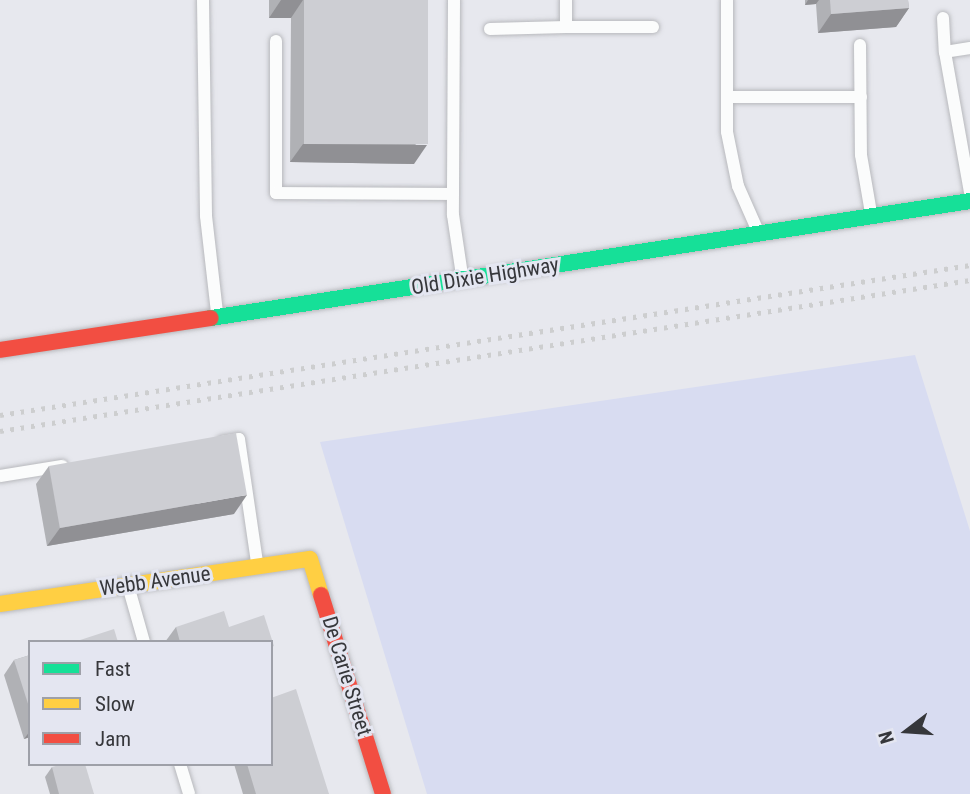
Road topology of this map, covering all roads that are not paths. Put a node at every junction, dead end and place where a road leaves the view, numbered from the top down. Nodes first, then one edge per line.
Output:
1 (203, 0) edge
2 (454, 0) edge
3 (566, 0) edge
4 (727, 0) edge
5 (943, 18) dead end
6 (566, 27) junction
7 (653, 27) dead end
8 (490, 29) dead end
9 (276, 41) dead end
10 (860, 45) dead end
11 (970, 48) edge
12 (945, 52) junction
13 (727, 97) junction
14 (861, 97) junction
15 (970, 192) edge
16 (453, 194) junction
17 (970, 201) edge
18 (871, 217) junction
19 (760, 234) junction
20 (463, 279) junction
21 (217, 317) junction
22 (0, 350) edge
23 (212, 443) edge
24 (80, 463) edge
25 (0, 475) edge
26 (310, 559) joint
27 (258, 566) junction
28 (127, 585) junction
29 (0, 604) edge
30 (143, 640) edge
31 (181, 766) edge
32 (189, 794) edge
33 (383, 794) edge

1 - 21 lane
2 - 16 lane
3 - 6 lane
4 - 13 lane
5 - 12 lane
6 - 7 lane
6 - 8 lane
9 - 16 lane
10 - 14 lane
11 - 12 lane
12 - 15 lane
13 - 14 lane
13 - 19 lane
14 - 18 lane
16 - 20 lane
17 - 18 street, Old Dixie Highway
18 - 19 street, Old Dixie Highway
19 - 20 street, Old Dixie Highway
20 - 21 street, Old Dixie Highway
21 - 22 street, Old Dixie Highway
23 - 27 lane
24 - 25 lane
26 - 27 street, Webb Avenue
26 - 33 street, De Carie Street
27 - 28 street, Webb Avenue
28 - 29 street, Webb Avenue
28 - 30 lane
31 - 32 lane

